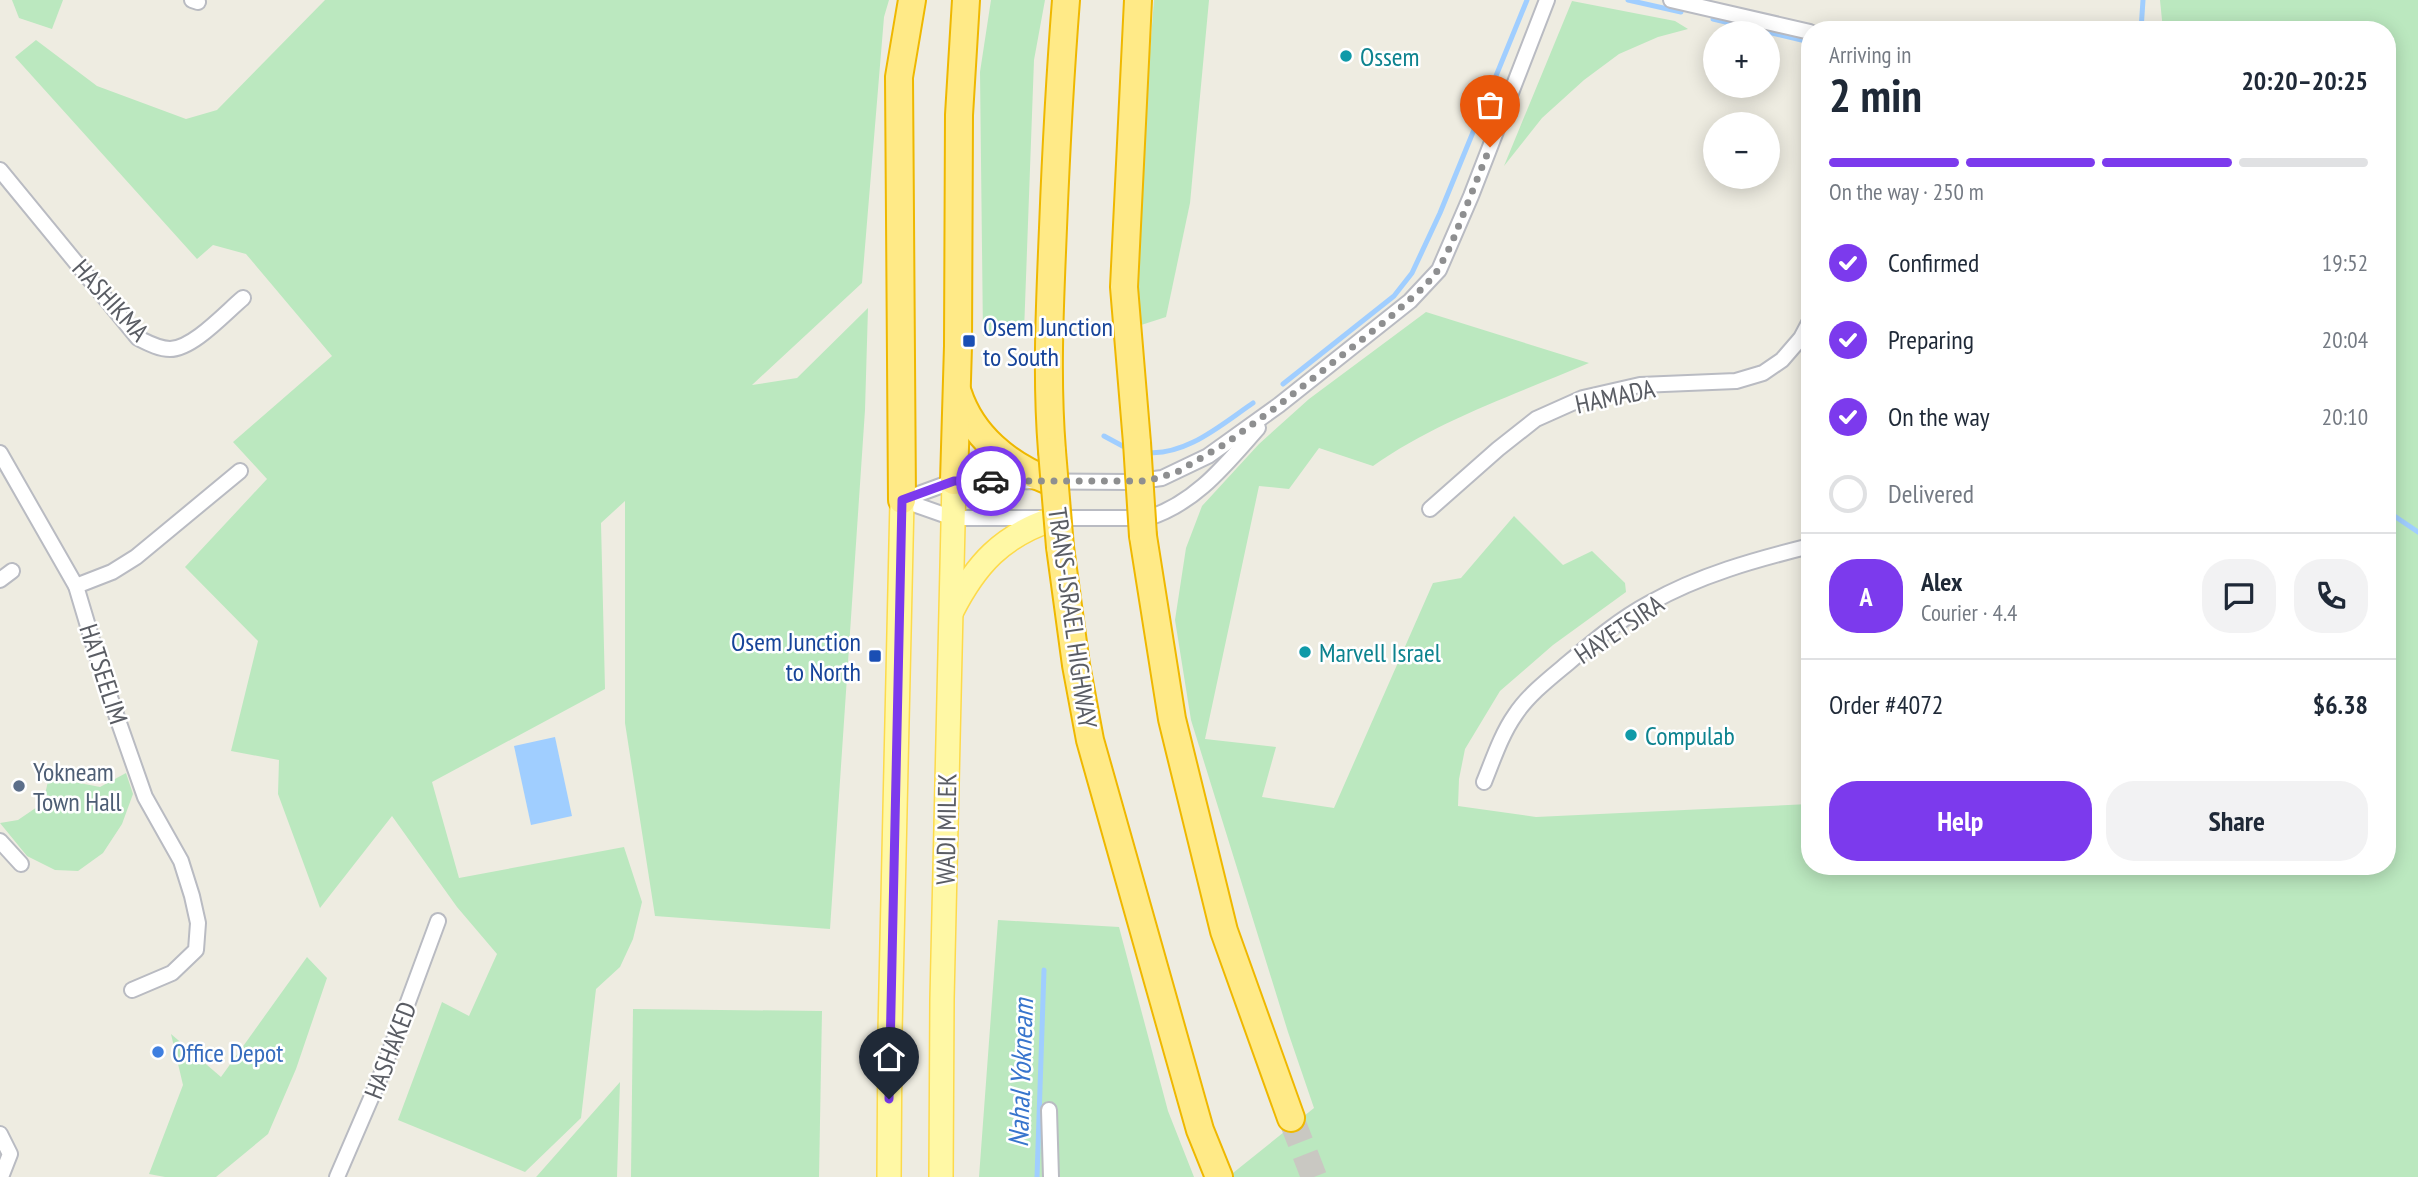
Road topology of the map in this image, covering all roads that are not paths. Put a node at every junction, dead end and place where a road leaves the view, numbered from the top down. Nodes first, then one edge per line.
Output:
1 (912, 0) edge
2 (966, 0) edge
3 (1066, 0) edge
4 (1138, 0) edge
5 (1547, 0) edge
6 (1671, 0) edge
7 (1801, 30) edge
8 (0, 170) edge
9 (243, 298) dead end
10 (1801, 338) edge
11 (957, 388) junction
12 (1279, 405) junction
13 (0, 453) edge
14 (240, 471) dead end
15 (954, 481) junction
16 (1049, 481) junction
17 (902, 500) junction
18 (1430, 509) dead end
19 (953, 518) junction
20 (1053, 519) junction
21 (1801, 548) edge
22 (76, 586) junction
23 (950, 614) junction
24 (1484, 782) dead end
25 (0, 841) edge
26 (21, 864) dead end
27 (438, 920) dead end
28 (132, 990) dead end
29 (1049, 1110) dead end
30 (1291, 1118) tunnel mouth
31 (0, 1134) edge
32 (1, 1177) edge
33 (337, 1177) edge
34 (889, 1177) edge
35 (941, 1177) edge
36 (1051, 1177) edge
37 (1219, 1177) edge

1 - 17 highway
2 - 11 highway
3 - 37 highway, TRANS-ISRAEL HIGHWAY, bridge
4 - 30 highway, bridge
5 - 12 street
6 - 7 street
8 - 9 street, HASHIKMA
10 - 18 street, HAMADA
11 - 15 highway
11 - 16 highway
12 - 16 street
12 - 20 street
13 - 22 street, HATSEELIM
14 - 22 street
15 - 16 street
15 - 17 street
15 - 19 main road, WADI MILEK
17 - 19 street
17 - 34 main road, WADI MILEK
19 - 20 street
19 - 23 main road, WADI MILEK
20 - 23 main road
21 - 24 street, HAYETSIRA
22 - 28 street, HATSEELIM
23 - 35 main road, WADI MILEK
25 - 26 street
27 - 33 street, HASHAKED
29 - 36 street
31 - 32 street

